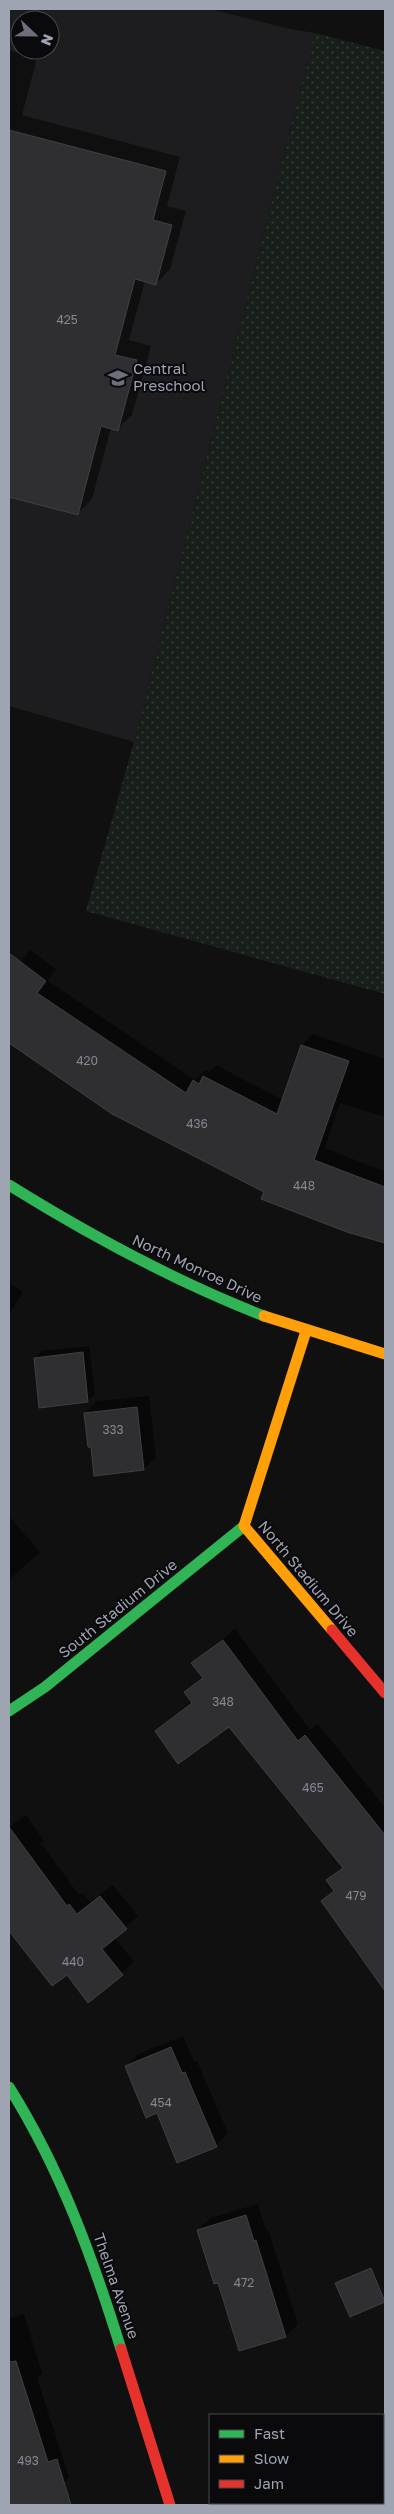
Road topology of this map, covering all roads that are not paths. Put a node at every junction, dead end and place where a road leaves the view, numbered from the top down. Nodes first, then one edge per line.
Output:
1 (9, 1185) edge
2 (306, 1331) junction
3 (385, 1354) edge
4 (244, 1526) junction
5 (385, 1692) edge
6 (9, 1711) edge
7 (9, 2086) edge
8 (170, 2505) edge

1 - 2 street, North Monroe Drive
2 - 3 street, North Monroe Drive
2 - 4 street, North Stadium Drive
4 - 5 street, North Stadium Drive
4 - 6 street, South Stadium Drive
7 - 8 street, Thelma Avenue

